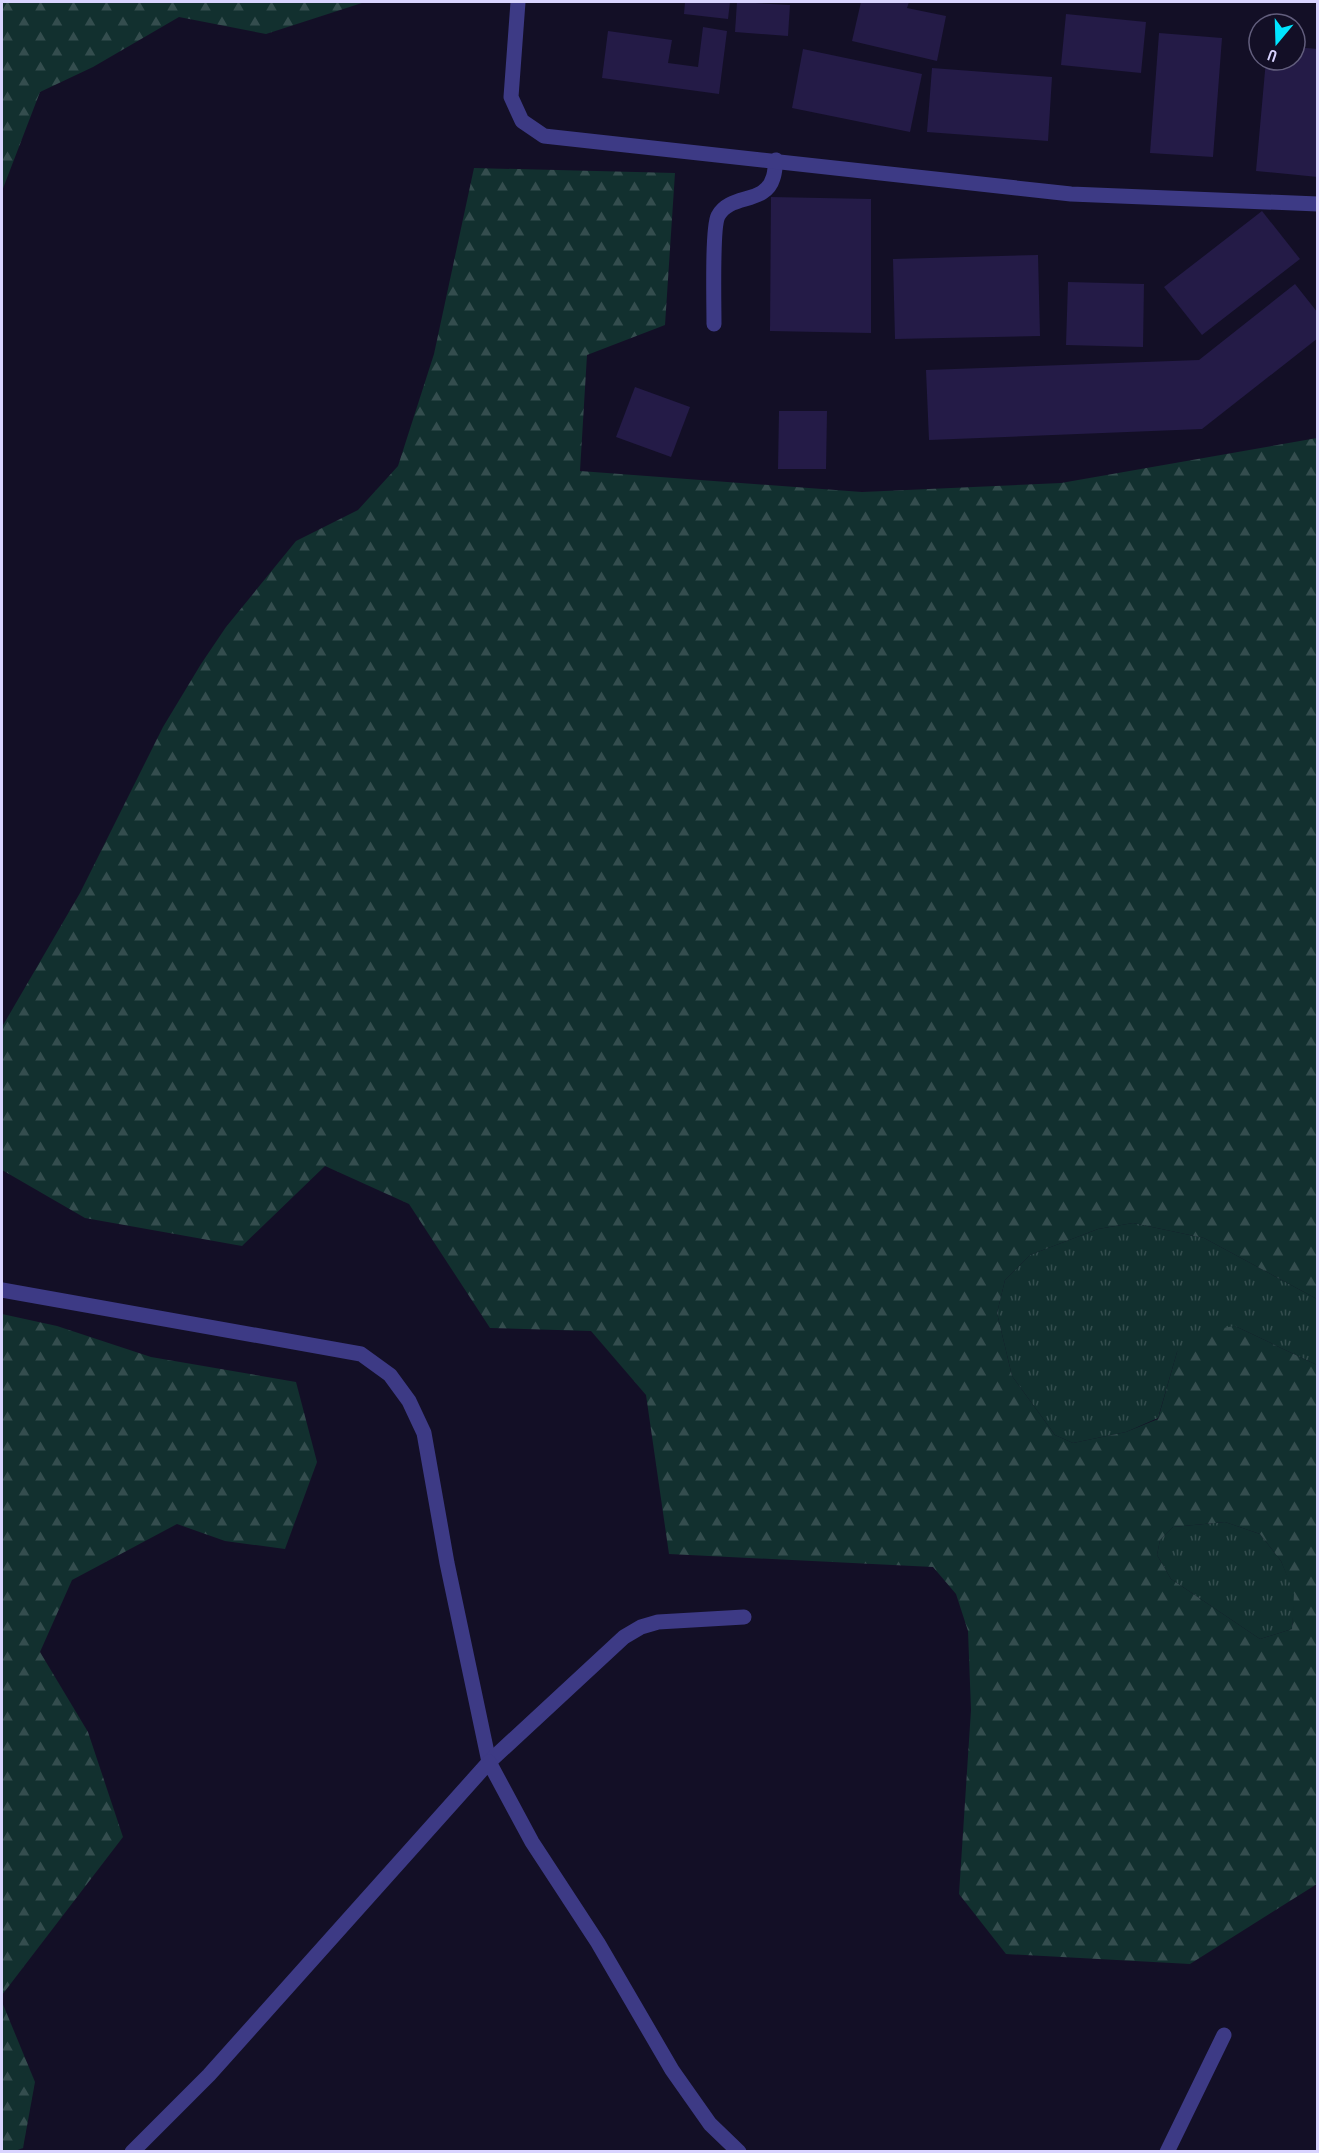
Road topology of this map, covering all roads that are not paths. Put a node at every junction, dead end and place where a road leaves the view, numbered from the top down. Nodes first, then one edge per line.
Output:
1 (518, 2) edge
2 (776, 160) junction
3 (1317, 204) edge
4 (714, 324) dead end
5 (2, 1290) edge
6 (744, 1617) dead end
7 (489, 1762) junction
8 (1224, 2035) dead end
9 (132, 2151) edge
10 (739, 2151) edge
11 (1167, 2151) edge

1 - 2 street
2 - 3 street
2 - 4 street
5 - 7 street
6 - 7 street
7 - 9 street
7 - 10 street
8 - 11 street

